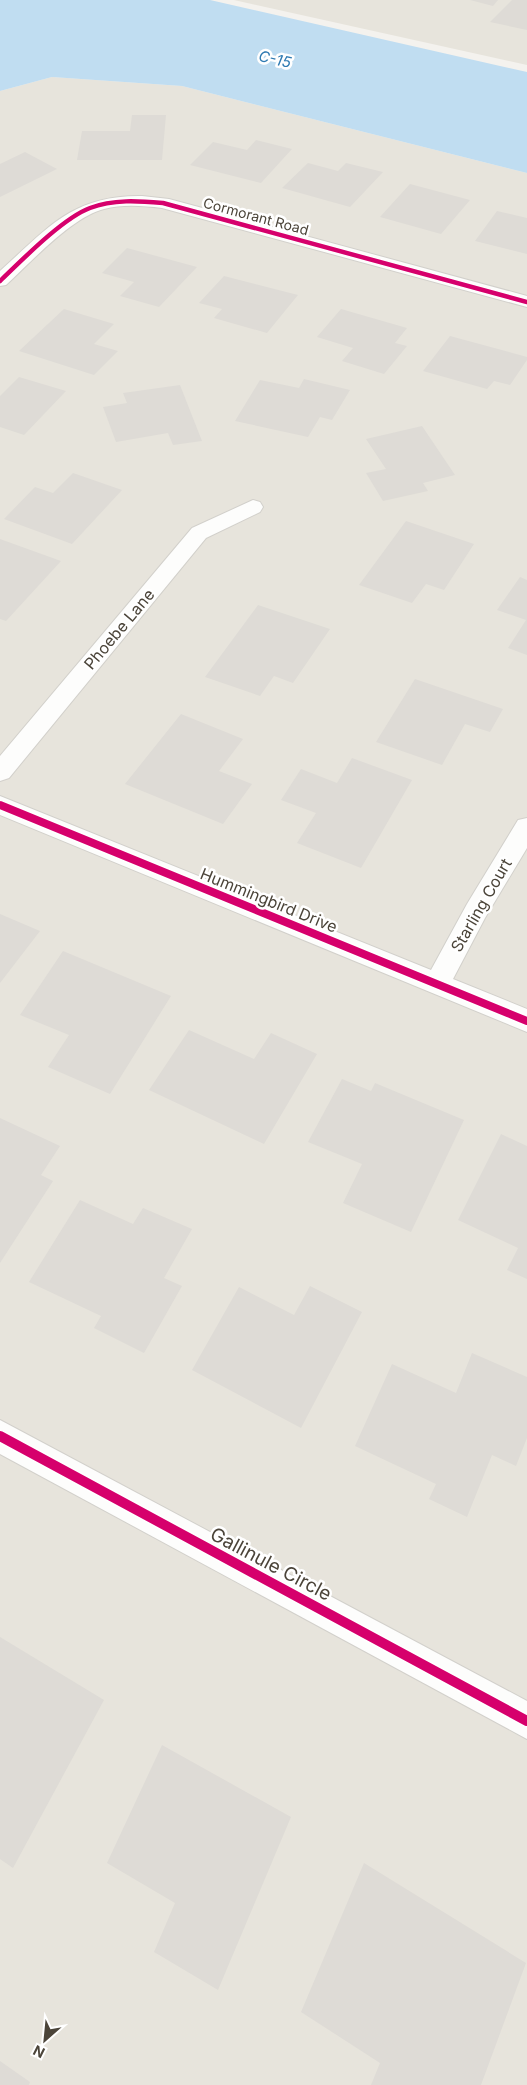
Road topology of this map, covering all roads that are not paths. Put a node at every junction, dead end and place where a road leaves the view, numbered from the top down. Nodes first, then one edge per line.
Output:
1 (0, 281) edge
2 (527, 302) edge
3 (253, 507) dead end
4 (0, 772) edge
5 (0, 805) edge
6 (527, 826) edge
7 (437, 984) junction
8 (527, 1021) edge
9 (0, 1436) edge
10 (527, 1721) edge

1 - 2 street, Cormorant Road
3 - 4 street, Phoebe Lane
5 - 7 street, Hummingbird Drive
6 - 7 street, Starling Court
7 - 8 street, Hummingbird Drive
9 - 10 street, Gallinule Circle

